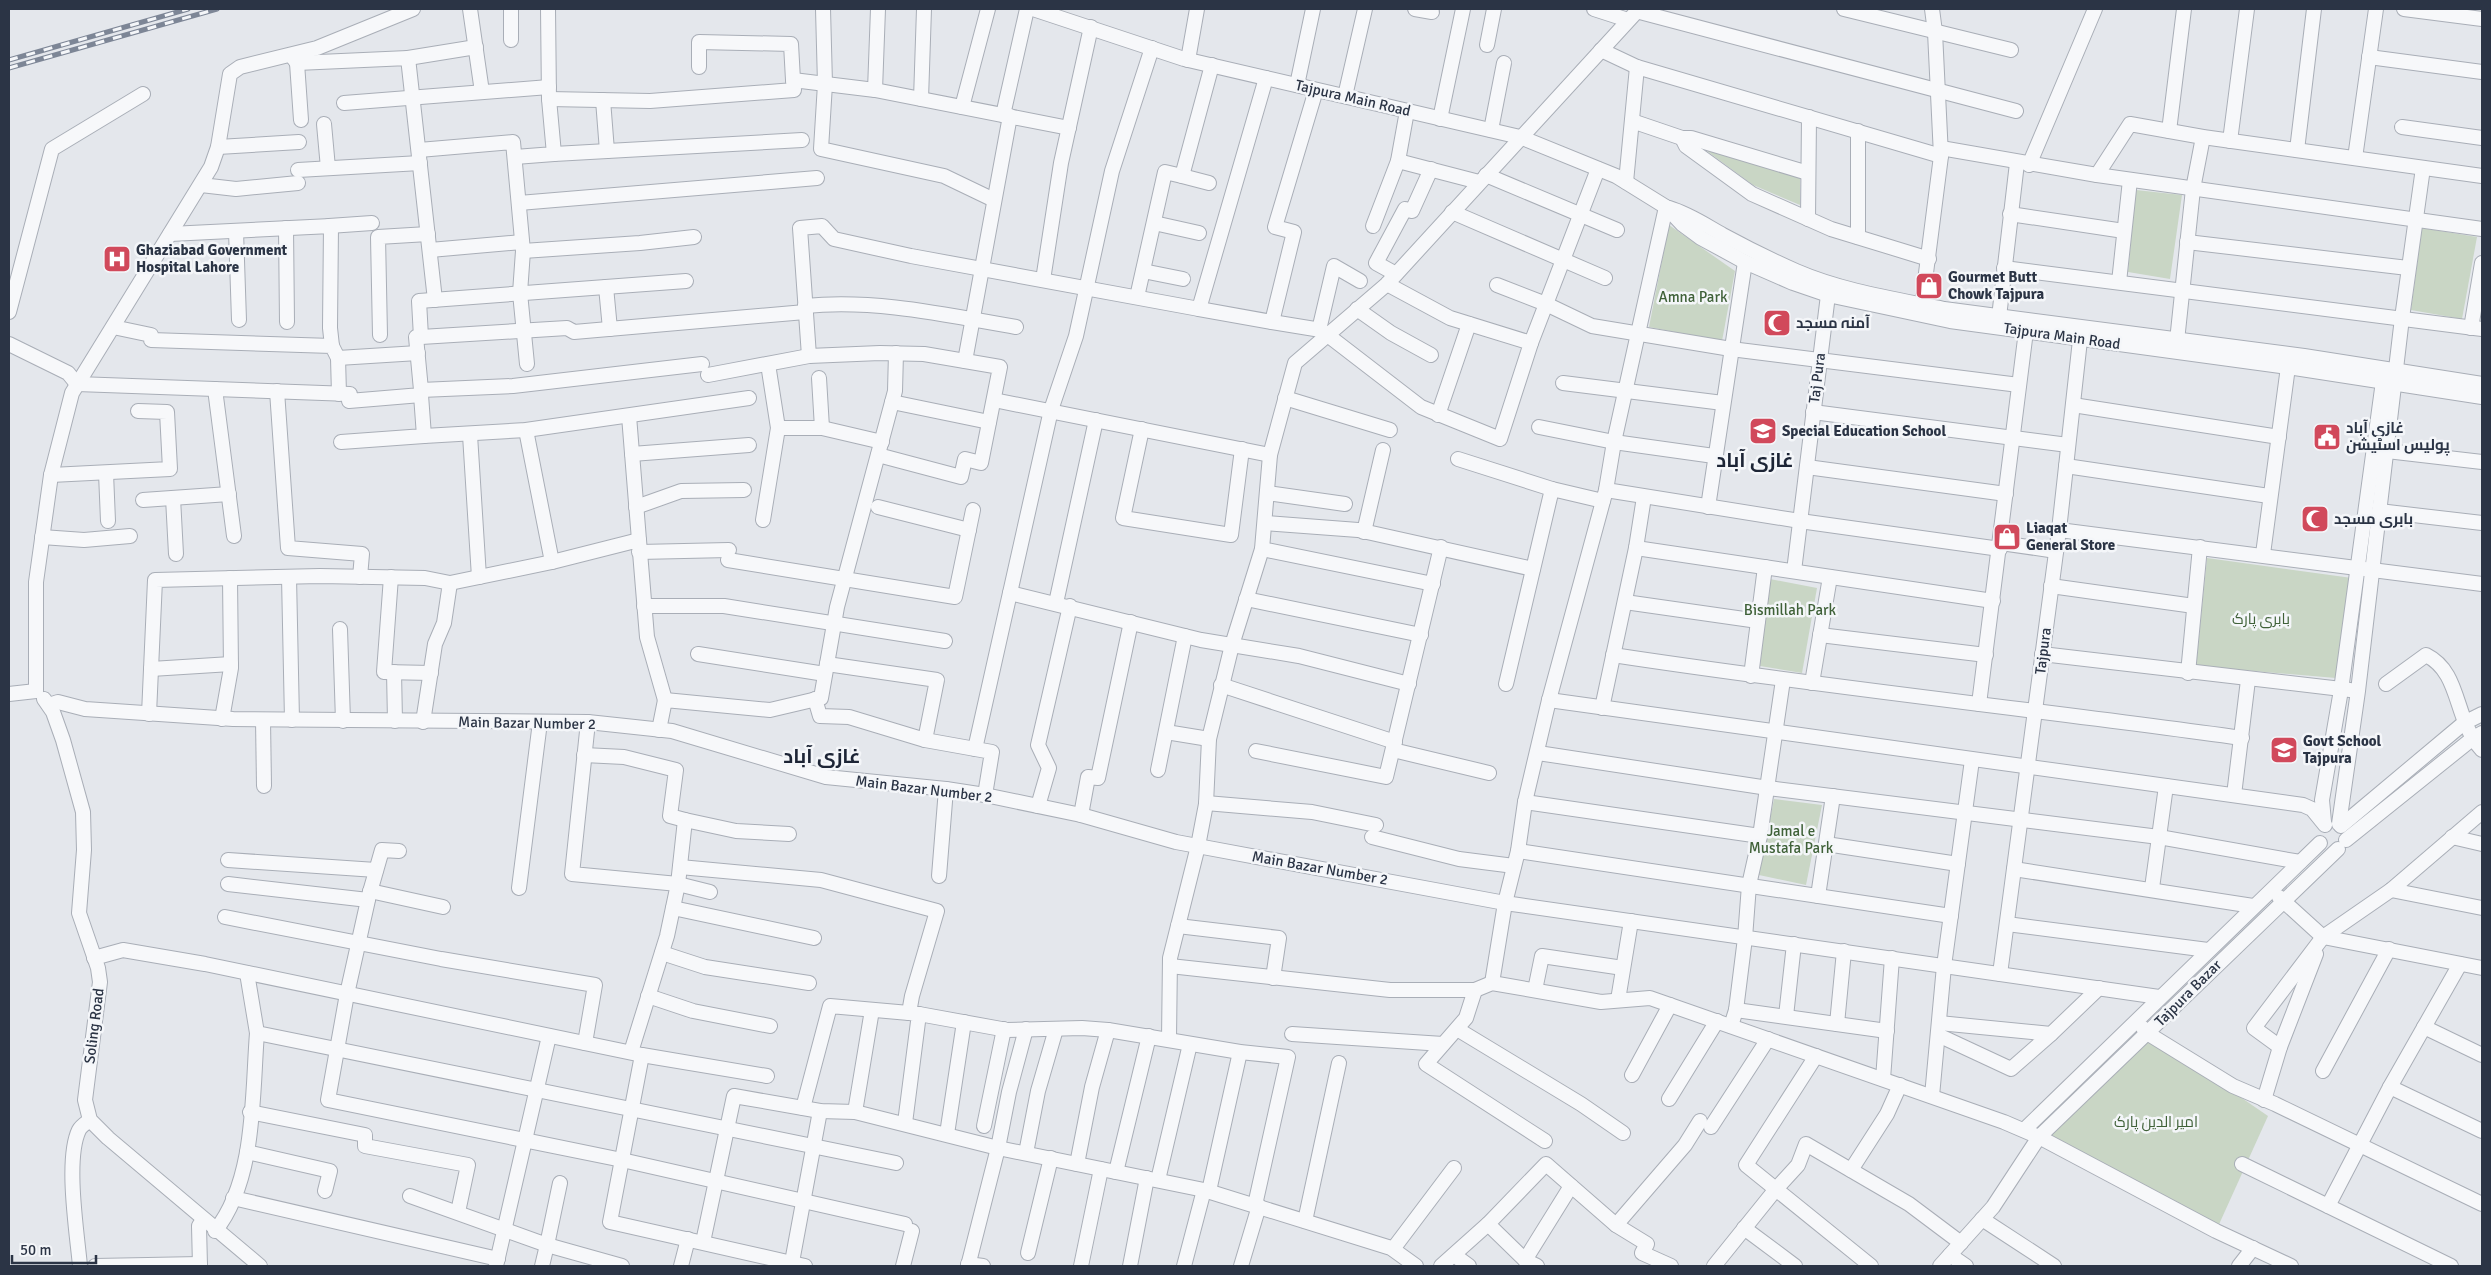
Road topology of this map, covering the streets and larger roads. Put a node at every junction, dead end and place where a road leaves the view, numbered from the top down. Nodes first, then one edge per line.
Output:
1 (413, 9) edge
2 (470, 9) edge
3 (511, 9) edge
4 (548, 9) edge
5 (823, 9) edge
6 (878, 9) edge
7 (924, 9) edge
8 (988, 9) edge
9 (1027, 9) edge
10 (1033, 9) edge
11 (1197, 9) edge
12 (1313, 9) edge
13 (1365, 9) edge
14 (1414, 9) edge
15 (1463, 9) edge
16 (1494, 9) edge
17 (1594, 9) edge
18 (1844, 9) edge
19 (1932, 9) edge
20 (2095, 9) edge
21 (2184, 9) edge
22 (2247, 9) edge
23 (2314, 9) edge
24 (2376, 9) edge
25 (2404, 9) edge
26 (1432, 12) dead end
27 (1634, 14) edge
28 (2482, 19) edge
29 (1091, 27) junction
30 (1935, 32) junction
31 (511, 40) dead end
32 (1487, 45) dead end
33 (476, 47) junction
34 (1152, 48) junction
35 (1601, 50) junction
36 (2011, 50) dead end
37 (2369, 57) junction
38 (408, 58) junction
39 (294, 59) junction
40 (1188, 60) junction
41 (1504, 63) dead end
42 (1212, 65) junction
43 (699, 68) dead end
44 (1637, 68) junction
45 (2482, 72) edge
46 (1266, 78) junction
47 (793, 80) junction
48 (825, 84) junction
49 (1297, 85) junction
50 (875, 90) junction
51 (1316, 90) junction
52 (1939, 90) junction
53 (482, 92) junction
54 (549, 93) junction
55 (143, 94) dead end
56 (1344, 96) junction
57 (413, 97) junction
58 (921, 99) junction
59 (603, 100) junction
60 (344, 103) dead end
61 (962, 107) junction
62 (1407, 111) junction
63 (2016, 111) dead end
64 (1007, 116) junction
65 (1809, 117) junction
66 (1440, 119) junction
67 (301, 120) dead end
68 (1632, 121) junction
69 (324, 124) dead end
70 (2402, 127) dead end
71 (1069, 128) junction
72 (1491, 130) junction
73 (1858, 131) junction
74 (2169, 131) junction
75 (1520, 137) junction
76 (1682, 138) junction
77 (2203, 138) junction
78 (2482, 138) edge
79 (802, 140) dead end
80 (2230, 141) junction
81 (299, 142) dead end
82 (218, 147) junction
83 (2296, 150) junction
84 (607, 151) junction
85 (1941, 152) junction
86 (554, 154) junction
87 (419, 156) junction
88 (515, 157) junction
89 (2354, 158) junction
90 (1398, 160) junction
91 (2023, 164) junction
92 (328, 168) junction
93 (2422, 168) junction
94 (1431, 169) junction
95 (1598, 169) junction
96 (1808, 173) junction
97 (1182, 176) junction
98 (2097, 176) junction
99 (2482, 176) edge
100 (817, 178) dead end
101 (1483, 178) junction
102 (2130, 180) junction
103 (1626, 182) junction
104 (1209, 183) dead end
105 (201, 185) junction
106 (2193, 189) junction
107 (994, 200) junction
108 (519, 203) junction
109 (1666, 207) junction
110 (1452, 212) junction
111 (2010, 214) junction
112 (1580, 215) junction
113 (1808, 219) junction
114 (2416, 219) junction
115 (372, 223) dead end
116 (1154, 223) junction
117 (329, 226) junction
118 (1373, 226) dead end
119 (286, 228) junction
120 (2482, 228) edge
121 (1617, 230) dead end
122 (236, 231) junction
123 (2124, 231) junction
124 (1199, 233) dead end
125 (170, 234) junction
126 (428, 234) junction
127 (694, 237) dead end
128 (1858, 237) junction
129 (2187, 242) junction
130 (522, 246) junction
131 (430, 250) junction
132 (1929, 259) junction
133 (1562, 262) junction
134 (1745, 262) junction
135 (2482, 263) edge
136 (981, 268) junction
137 (2004, 268) junction
138 (2408, 268) junction
139 (1143, 271) junction
140 (1605, 278) dead end
141 (1183, 279) dead end
142 (1391, 279) junction
143 (2481, 279) edge
144 (1043, 280) junction
145 (686, 281) dead end
146 (1360, 281) dead end
147 (2119, 282) junction
148 (1497, 285) dead end
149 (606, 287) junction
150 (1088, 287) junction
151 (2182, 290) junction
152 (520, 293) junction
153 (1828, 295) junction
154 (1138, 297) junction
155 (435, 300) junction
156 (1546, 304) junction
157 (805, 309) junction
158 (1199, 309) junction
159 (1357, 309) junction
160 (1921, 310) junction
161 (9, 312) edge
162 (1999, 317) junction
163 (2402, 318) junction
164 (239, 320) dead end
165 (972, 320) junction
166 (287, 322) dead end
167 (1272, 322) junction
168 (1469, 324) junction
169 (113, 327) junction
170 (1016, 327) dead end
171 (610, 329) junction
172 (2476, 329) edge
173 (524, 330) junction
174 (2026, 331) junction
175 (1323, 332) junction
176 (1639, 334) junction
177 (2080, 334) junction
178 (380, 335) dead end
179 (422, 337) junction
180 (2178, 341) junction
181 (1531, 342) junction
182 (9, 344) edge
183 (1731, 350) junction
184 (335, 352) junction
185 (418, 353) junction
186 (896, 353) junction
187 (1431, 355) dead end
188 (810, 356) junction
189 (1819, 359) junction
190 (965, 361) junction
191 (527, 364) dead end
192 (768, 364) junction
193 (2288, 367) junction
194 (2390, 376) junction
195 (819, 378) dead end
196 (1563, 383) dead end
197 (77, 384) junction
198 (2019, 384) junction
199 (2482, 384) edge
200 (215, 389) junction
201 (277, 391) junction
202 (1626, 392) junction
203 (421, 393) junction
204 (339, 394) junction
205 (2482, 397) edge
206 (749, 398) dead end
207 (1284, 398) junction
208 (994, 400) junction
209 (892, 402) junction
210 (1723, 404) junction
211 (2073, 405) junction
212 (1051, 410) junction
213 (138, 411) dead end
214 (1813, 412) junction
215 (1438, 415) junction
216 (629, 416) junction
217 (1096, 420) junction
218 (990, 422) junction
219 (1540, 427) dead end
220 (778, 428) junction
221 (822, 428) junction
222 (1142, 429) junction
223 (526, 430) junction
224 (1390, 430) dead end
225 (470, 435) junction
226 (424, 436) junction
227 (2013, 437) junction
228 (2279, 437) junction
229 (341, 442) dead end
230 (1614, 442) junction
231 (749, 445) dead end
232 (2068, 445) junction
233 (880, 448) junction
234 (1242, 449) junction
235 (1382, 450) dead end
236 (2387, 451) junction
237 (632, 454) junction
238 (1270, 455) junction
239 (1714, 456) junction
240 (1458, 459) dead end
241 (2482, 462) edge
242 (2066, 466) junction
243 (1807, 467) junction
244 (106, 473) junction
245 (51, 476) junction
246 (1552, 489) junction
247 (744, 490) dead end
248 (1268, 493) junction
249 (229, 494) junction
250 (2006, 494) junction
251 (1604, 495) junction
252 (2270, 496) junction
253 (1644, 497) junction
254 (173, 498) junction
255 (143, 500) dead end
256 (1345, 504) dead end
257 (636, 506) junction
258 (878, 507) dead end
259 (1708, 507) junction
260 (973, 510) dead end
261 (2379, 511) junction
262 (762, 520) dead end
263 (108, 521) dead end
264 (1800, 521) junction
265 (1265, 523) junction
266 (2482, 523) edge
267 (969, 530) junction
268 (2059, 530) junction
269 (1364, 532) junction
270 (130, 536) dead end
271 (234, 536) dead end
272 (42, 537) junction
273 (639, 546) junction
274 (2000, 546) junction
275 (1441, 547) junction
276 (2200, 547) junction
277 (1636, 548) junction
278 (1262, 549) junction
279 (2056, 551) junction
280 (176, 554) dead end
281 (2263, 554) junction
282 (552, 562) junction
283 (2358, 566) junction
284 (1765, 567) junction
285 (2372, 568) junction
286 (1533, 569) junction
287 (1794, 571) junction
288 (289, 577) junction
289 (360, 577) junction
290 (391, 577) junction
291 (479, 577) junction
292 (1830, 577) junction
293 (230, 578) junction
294 (845, 579) junction
295 (450, 583) junction
296 (1432, 584) junction
297 (2482, 584) edge
298 (2051, 586) junction
299 (1010, 593) junction
300 (1246, 599) junction
301 (1993, 601) junction
302 (1625, 602) junction
303 (1063, 605) junction
304 (644, 606) junction
305 (2194, 606) junction
306 (1758, 621) junction
307 (1131, 622) junction
308 (834, 625) junction
309 (340, 629) dead end
310 (1421, 635) junction
311 (1820, 635) junction
312 (1185, 636) junction
313 (945, 641) dead end
314 (1232, 645) junction
315 (698, 654) dead end
316 (2042, 654) junction
317 (1613, 655) junction
318 (1986, 655) junction
319 (230, 664) junction
320 (151, 669) junction
321 (826, 669) junction
322 (394, 672) junction
323 (431, 673) junction
324 (2188, 673) junction
325 (1751, 676) junction
326 (1783, 680) junction
327 (2248, 680) junction
328 (1812, 683) junction
329 (1410, 684) junction
330 (1506, 684) dead end
331 (2386, 684) dead end
332 (1220, 685) junction
333 (2341, 690) junction
334 (36, 691) junction
335 (2358, 691) junction
336 (9, 694) edge
337 (815, 699) junction
338 (665, 700) junction
339 (1549, 700) junction
340 (1980, 704) junction
341 (49, 705) junction
342 (1602, 708) junction
343 (2035, 709) junction
344 (149, 714) junction
345 (2482, 714) edge
346 (222, 719) junction
347 (263, 720) junction
348 (292, 720) junction
349 (344, 721) junction
350 (395, 721) junction
351 (423, 722) junction
352 (540, 722) junction
353 (588, 722) junction
354 (2464, 723) junction
355 (659, 730) junction
356 (1166, 732) junction
357 (1776, 732) junction
358 (2477, 736) edge
359 (2242, 738) junction
360 (1209, 739) junction
361 (925, 740) junction
362 (1394, 746) junction
363 (975, 749) junction
364 (2482, 750) edge
365 (1256, 752) dead end
366 (1538, 753) junction
367 (584, 755) junction
368 (1972, 760) junction
369 (2027, 768) junction
370 (1158, 770) dead end
371 (1489, 773) dead end
372 (264, 786) dead end
373 (2166, 786) junction
374 (1768, 788) junction
375 (946, 789) junction
376 (985, 795) junction
377 (2234, 795) junction
378 (1833, 796) junction
379 (1525, 802) junction
380 (1206, 803) junction
381 (1038, 806) junction
382 (2482, 812) edge
383 (1965, 814) junction
384 (1081, 815) junction
385 (686, 820) junction
386 (2020, 821) junction
387 (2335, 825) junction
388 (789, 834) dead end
389 (1760, 836) junction
390 (2452, 837) junction
391 (2159, 838) junction
392 (2320, 843) junction
393 (1826, 844) junction
394 (2482, 844) edge
395 (2342, 845) junction
396 (1198, 846) junction
397 (399, 851) dead end
398 (1518, 851) junction
399 (228, 860) dead end
400 (2300, 862) junction
401 (1958, 864) junction
402 (1514, 866) junction
403 (680, 867) junction
404 (2014, 869) junction
405 (376, 870) junction
406 (939, 876) dead end
407 (228, 884) dead end
408 (678, 884) junction
409 (1749, 885) junction
410 (519, 888) dead end
411 (2152, 888) junction
412 (2271, 890) junction
413 (2390, 890) junction
414 (710, 892) dead end
415 (369, 895) junction
416 (1818, 896) junction
417 (2284, 902) junction
418 (1506, 903) junction
419 (2253, 906) junction
420 (443, 907) dead end
421 (673, 908) junction
422 (2482, 908) edge
423 (225, 916) dead end
424 (1951, 916) junction
425 (1631, 920) junction
426 (2007, 924) junction
427 (1178, 926) junction
428 (2323, 937) junction
429 (814, 938) dead end
430 (1745, 938) junction
431 (358, 943) junction
432 (1794, 944) junction
433 (2389, 949) junction
434 (2208, 950) junction
435 (1844, 951) junction
436 (662, 953) junction
437 (94, 958) junction
438 (1892, 958) junction
439 (2460, 964) junction
440 (1170, 966) junction
441 (1944, 966) junction
442 (1623, 968) junction
443 (2482, 968) edge
444 (247, 973) junction
445 (2000, 974) junction
446 (1273, 978) junction
447 (809, 983) dead end
448 (1492, 983) junction
449 (2099, 988) junction
450 (1475, 990) junction
451 (1535, 990) junction
452 (347, 994) junction
453 (648, 996) junction
454 (2159, 997) junction
455 (1618, 1000) junction
456 (1670, 1005) junction
457 (872, 1010) junction
458 (1736, 1010) junction
459 (914, 1013) junction
460 (1786, 1016) junction
461 (1717, 1021) junction
462 (964, 1022) junction
463 (2137, 1022) junction
464 (1837, 1024) junction
465 (770, 1026) dead end
466 (1731, 1026) junction
467 (2424, 1028) junction
468 (1004, 1029) junction
469 (1056, 1029) junction
470 (1457, 1029) junction
471 (1938, 1029) junction
472 (1026, 1030) junction
473 (1108, 1030) junction
474 (1887, 1031) junction
475 (256, 1033) junction
476 (2147, 1033) junction
477 (1292, 1034) dead end
478 (2051, 1034) junction
479 (549, 1036) junction
480 (1149, 1036) junction
481 (1169, 1039) junction
482 (1768, 1039) junction
483 (585, 1043) junction
484 (1190, 1044) junction
485 (1443, 1044) junction
486 (2280, 1047) junction
487 (337, 1051) junction
488 (1240, 1052) junction
489 (636, 1054) junction
490 (2482, 1055) edge
491 (1816, 1056) junction
492 (1339, 1063) dead end
493 (2323, 1071) dead end
494 (1632, 1075) dead end
495 (767, 1076) dead end
496 (1883, 1079) junction
497 (1900, 1085) junction
498 (2390, 1087) junction
499 (536, 1090) junction
500 (1932, 1096) junction
501 (1669, 1099) dead end
502 (2264, 1100) junction
503 (802, 1108) junction
504 (632, 1109) junction
505 (820, 1111) junction
506 (250, 1112) junction
507 (856, 1112) junction
508 (90, 1120) junction
509 (905, 1123) junction
510 (984, 1126) dead end
511 (727, 1129) junction
512 (2024, 1130) junction
513 (2482, 1130) edge
514 (1623, 1133) dead end
515 (947, 1134) junction
516 (2039, 1137) junction
517 (525, 1140) junction
518 (1545, 1141) dead end
519 (2360, 1145) junction
520 (813, 1146) junction
521 (998, 1148) junction
522 (247, 1152) junction
523 (1026, 1153) junction
524 (1050, 1158) junction
525 (622, 1160) junction
526 (896, 1163) dead end
527 (1076, 1164) junction
528 (2242, 1164) dead end
529 (1454, 1168) dead end
530 (1102, 1169) junction
531 (1851, 1170) junction
532 (1116, 1172) junction
533 (1153, 1179) junction
534 (716, 1182) junction
535 (560, 1183) dead end
536 (1571, 1186) junction
537 (1776, 1189) junction
538 (325, 1191) dead end
539 (1207, 1191) junction
540 (410, 1196) dead end
541 (233, 1198) junction
542 (803, 1201) junction
543 (2482, 1204) edge
544 (1257, 1206) junction
545 (2328, 1206) junction
546 (458, 1212) junction
547 (1982, 1219) junction
548 (203, 1220) junction
549 (1305, 1221) junction
550 (1488, 1224) junction
551 (1616, 1225) junction
552 (1744, 1228) junction
553 (504, 1229) junction
554 (215, 1231) junction
555 (688, 1239) junction
556 (703, 1242) junction
557 (1961, 1243) junction
558 (547, 1245) junction
559 (2253, 1248) junction
560 (1393, 1249) junction
561 (1028, 1253) dead end
562 (1454, 1254) junction
563 (1950, 1255) junction
564 (792, 1262) junction
565 (497, 1263) edge
566 (1531, 1263) edge
567 (200, 1265) edge
568 (968, 1265) edge
569 (80, 1266) edge
570 (94, 1266) edge
571 (260, 1266) edge
572 (542, 1266) edge
573 (622, 1266) edge
574 (681, 1266) edge
575 (806, 1266) edge
576 (903, 1266) edge
577 (983, 1266) edge
578 (1081, 1266) edge
579 (1130, 1266) edge
580 (1184, 1266) edge
581 (1241, 1266) edge
582 (1416, 1266) edge
583 (1441, 1266) edge
584 (1469, 1266) edge
585 (1671, 1266) edge
586 (1714, 1266) edge
587 (1795, 1266) edge
588 (1871, 1266) edge
589 (1940, 1266) edge
590 (1966, 1266) edge
591 (2054, 1266) edge
592 (2239, 1266) edge
593 (2291, 1266) edge
594 (2450, 1266) edge

1 - 39 street
2 - 33 street
3 - 31 street
4 - 54 street
5 - 48 street
6 - 50 street
7 - 58 street
8 - 61 street
9 - 64 street
10 - 29 street, Tajpura Main Road
11 - 40 street
12 - 49 street
13 - 56 street
14 - 26 street
15 - 66 street
16 - 32 street
17 - 27 street
18 - 30 street
19 - 30 street
20 - 91 street
21 - 74 street
22 - 80 street
23 - 83 street
24 - 37 street
25 - 28 street
27 - 35 street
27 - 52 street
29 - 34 street, Tajpura Main Road
29 - 71 street
30 - 36 street
30 - 52 street
33 - 38 street
33 - 53 street
34 - 40 street, Tajpura Main Road
34 - 150 street
35 - 44 street
35 - 75 street
37 - 45 street
37 - 89 street
38 - 39 street
38 - 57 street
39 - 67 street
39 - 82 street
40 - 42 street, Tajpura Main Road
41 - 72 street
42 - 46 street, Tajpura Main Road
42 - 97 street
43 - 47 street
44 - 65 street
44 - 68 street
46 - 49 street, Tajpura Main Road
46 - 158 street
47 - 48 street
47 - 59 street
48 - 50 street
48 - 107 street
49 - 51 street, Tajpura Main Road
50 - 58 street
51 - 56 street, Tajpura Main Road
51 - 167 street
52 - 63 street
52 - 85 street
53 - 54 street
53 - 57 street
54 - 59 street
54 - 86 street
55 - 161 street
56 - 62 street, Tajpura Main Road
57 - 60 street
57 - 87 street
58 - 61 street
59 - 84 street
61 - 64 street
62 - 66 street, Tajpura Main Road
62 - 90 street
64 - 71 street
64 - 107 street
65 - 73 street
65 - 96 street
66 - 72 street, Tajpura Main Road
68 - 76 street
68 - 103 street
69 - 92 street
70 - 78 street
71 - 144 street
72 - 75 street, Tajpura Main Road
73 - 85 street
73 - 128 street
74 - 77 street
74 - 98 street
75 - 95 street, Tajpura Main Road
75 - 101 street
76 - 96 street
76 - 113 street
77 - 80 street
77 - 106 street
79 - 84 street
80 - 83 street
81 - 82 street
82 - 105 street
83 - 89 street
84 - 86 street
85 - 91 street
85 - 132 street
86 - 88 street
87 - 88 street
87 - 92 street
87 - 126 street
88 - 108 street
89 - 93 street
90 - 94 street
90 - 118 street
91 - 98 street
91 - 111 street
92 - 105 street
93 - 99 street
93 - 114 street
94 - 101 street
94 - 142 street
95 - 103 street, Tajpura Main Road
95 - 112 street
96 - 113 street
97 - 104 street
97 - 116 street
98 - 102 street
100 - 108 street
101 - 110 street
101 - 112 street
102 - 106 street
102 - 123 street
103 - 109 street, Tajpura Main Road
105 - 125 street
106 - 114 street
106 - 129 street
107 - 136 street
108 - 130 street
109 - 134 street, Tajpura Main Road
109 - 160 street, Tajpura Main Road
109 - 176 street
110 - 133 street
110 - 142 street
111 - 123 street
111 - 137 street
112 - 121 street
112 - 133 street
113 - 128 street
114 - 120 street
114 - 138 street
115 - 117 street
116 - 124 street
116 - 139 street
117 - 119 street
117 - 184 street
119 - 122 street
119 - 166 street
122 - 125 street
122 - 164 street
123 - 147 street
125 - 169 street
126 - 131 street
126 - 178 street
127 - 130 street
128 - 132 street
129 - 138 street
129 - 151 street
130 - 131 street
130 - 152 street
131 - 155 street
132 - 160 street
133 - 140 street
133 - 156 street
134 - 153 street, Tajpura Main Road
134 - 183 street
135 - 143 street
136 - 144 street
136 - 157 street
136 - 165 street
137 - 147 street
137 - 162 street
138 - 163 street
139 - 141 street
139 - 154 street
142 - 159 street
142 - 168 street
143 - 172 street
144 - 150 street
145 - 149 street
146 - 175 street
147 - 151 street
148 - 156 street
149 - 152 street
149 - 171 street
150 - 154 street
150 - 212 street
151 - 163 street
151 - 180 street
152 - 155 street
152 - 173 street
153 - 160 street, Tajpura Main Road
153 - 189 street, Taj Pura
154 - 158 street
155 - 179 street
156 - 176 street
156 - 181 street
157 - 165 street
157 - 171 street
157 - 188 street
158 - 167 street
159 - 175 street
159 - 187 street
160 - 162 street, Tajpura Main Road
160 - 174 street, Tajpura Main Road
162 - 177 street, Tajpura Main Road
163 - 172 street
163 - 194 street
165 - 170 street
165 - 190 street
167 - 175 street
168 - 181 street
168 - 215 street
169 - 184 street
169 - 197 street
171 - 173 street
173 - 179 street
173 - 191 street
174 - 177 street, Tajpura Main Road
174 - 198 street
175 - 207 street
175 - 215 street
176 - 183 street
176 - 202 street
177 - 180 street, Tajpura Main Road
177 - 193 street, Tajpura Main Road
177 - 211 street, Tajpura
179 - 185 street
180 - 194 street, Tajpura Main Road
181 - 215 street
182 - 197 street
183 - 189 street
183 - 210 street
184 - 185 street
184 - 204 street
185 - 203 street
186 - 188 street
186 - 190 street
186 - 209 street
188 - 192 street
189 - 198 street
189 - 214 street, Taj Pura
190 - 208 street
192 - 203 street
192 - 220 street
193 - 194 street, Tajpura Main Road
193 - 228 street
194 - 199 street, Tajpura Main Road
194 - 205 street, Tajpura Main Road
194 - 236 street
194 - 283 street
195 - 221 street
196 - 202 street
197 - 200 street
197 - 245 street
198 - 227 street
200 - 201 street
200 - 249 street
201 - 204 street
201 - 289 street
202 - 210 street
202 - 230 street
203 - 204 street
203 - 226 street
206 - 216 street
207 - 224 street
207 - 238 street
208 - 212 street
208 - 218 street
209 - 218 street
209 - 233 street
210 - 239 street
211 - 228 street
211 - 232 street, Tajpura
212 - 217 street
212 - 299 street
213 - 244 street
214 - 227 street
214 - 243 street, Taj Pura
216 - 223 street
216 - 237 street
217 - 222 street
217 - 303 street
218 - 233 street
219 - 230 street
220 - 221 street
220 - 262 street
221 - 233 street
222 - 234 street
222 - 234 street
223 - 225 street
223 - 282 street
225 - 226 street
225 - 291 street
226 - 229 street
227 - 232 street
227 - 250 street
228 - 252 street
230 - 239 street
230 - 251 street
231 - 237 street
232 - 242 street, Tajpura
233 - 294 street
234 - 238 street
235 - 269 street
236 - 241 street
236 - 261 street
237 - 257 street
238 - 248 street
239 - 259 street
240 - 246 street
242 - 252 street
242 - 268 street, Tajpura
243 - 250 street
243 - 264 street, Taj Pura
244 - 245 street
244 - 263 street
245 - 272 street
246 - 251 street
246 - 286 street
247 - 257 street
248 - 256 street
248 - 265 street
249 - 254 street
249 - 271 street
250 - 274 street
251 - 253 street
251 - 339 street
252 - 281 street
253 - 259 street
253 - 277 street
254 - 255 street
254 - 280 street
257 - 273 street
258 - 267 street
259 - 264 street
260 - 267 street
261 - 266 street
261 - 285 street
264 - 274 street
264 - 287 street, Taj Pura
265 - 269 street
265 - 278 street
267 - 294 street
268 - 276 street
268 - 279 street, Tajpura
269 - 275 street
270 - 272 street
272 - 334 street
273 - 282 street
273 - 294 street
273 - 304 street
274 - 279 street
274 - 301 street
275 - 286 street
275 - 296 street
276 - 281 street
276 - 305 street
277 - 284 street
277 - 302 street
278 - 296 street
278 - 300 street
279 - 298 street, Tajpura
281 - 283 street
282 - 291 street
283 - 285 street
283 - 333 street
284 - 287 street
284 - 306 street
285 - 297 street
285 - 335 street
286 - 330 street
287 - 292 street
288 - 289 street
288 - 293 street
288 - 348 street
289 - 290 street
290 - 295 street
290 - 322 street
291 - 295 street
292 - 301 street
292 - 311 street
293 - 319 street
293 - 320 street
294 - 308 street
295 - 323 street
296 - 310 street
298 - 305 street
298 - 316 street, Tajpura
299 - 303 street
299 - 363 street
300 - 310 street
300 - 314 street
301 - 318 street
302 - 306 street
302 - 317 street
303 - 307 street
303 - 381 street
304 - 308 street
304 - 338 street
305 - 324 street
306 - 325 street
307 - 312 street
307 - 384 street
308 - 313 street
308 - 321 street
309 - 349 street
310 - 329 street
311 - 318 street
311 - 328 street
312 - 314 street
312 - 356 street
314 - 329 street
314 - 332 street
315 - 321 street
316 - 324 street
316 - 343 street, Tajpura
317 - 325 street
317 - 342 street
318 - 340 street
319 - 320 street
319 - 346 street
320 - 344 street
321 - 337 street
321 - 361 street
322 - 323 street
322 - 350 street
323 - 351 street
324 - 327 street
325 - 326 street
326 - 328 street
326 - 357 street
327 - 333 street
327 - 359 street
328 - 340 street
329 - 362 street
331 - 354 street
332 - 360 street
332 - 362 street
333 - 335 street
333 - 387 street
334 - 336 street
334 - 341 street, Soling Road
335 - 387 street
337 - 338 street
337 - 361 street
338 - 355 street
339 - 342 street
339 - 366 street
340 - 343 street
341 - 344 street, Main Bazar Number 2
341 - 437 street, Soling Road
342 - 357 street
343 - 359 street
343 - 369 street, Tajpura
344 - 346 street, Main Bazar Number 2
345 - 354 street
346 - 347 street, Main Bazar Number 2
347 - 348 street, Main Bazar Number 2
347 - 372 street
348 - 349 street, Main Bazar Number 2
349 - 350 street, Main Bazar Number 2
350 - 351 street, Main Bazar Number 2
351 - 352 street, Main Bazar Number 2
352 - 353 street, Main Bazar Number 2
352 - 410 street
353 - 355 street, Main Bazar Number 2
353 - 367 street
354 - 358 street
354 - 387 street
355 - 375 street, Main Bazar Number 2
356 - 360 street
356 - 370 street
357 - 368 street
357 - 374 street
358 - 364 street
358 - 395 street, Tajpura Bazar
359 - 377 street
360 - 380 street
361 - 363 street
362 - 365 street
362 - 371 street
363 - 376 street
366 - 374 street
366 - 379 street
367 - 385 street
367 - 408 street
368 - 369 street
368 - 383 street
369 - 373 street
369 - 386 street, Tajpura
373 - 377 street
373 - 391 street
374 - 378 street
374 - 389 street
375 - 376 street, Main Bazar Number 2
375 - 406 street
376 - 381 street, Main Bazar Number 2
377 - 387 street
378 - 383 street
378 - 393 street
379 - 389 street
379 - 398 street
380 - 396 street
380 - 402 street
381 - 384 street, Main Bazar Number 2
382 - 390 street
383 - 386 street
383 - 401 street
384 - 396 street, Main Bazar Number 2
385 - 388 street
385 - 403 street
386 - 391 street
386 - 404 street, Tajpura
387 - 392 street
387 - 395 street
389 - 409 street
390 - 394 street
390 - 413 street
391 - 400 street
391 - 411 street
392 - 395 street
392 - 400 street, Tajpura Bazar
393 - 401 street
393 - 416 street
395 - 417 street, Tajpura Bazar
396 - 418 street, Main Bazar Number 2
396 - 427 street
397 - 405 street
398 - 402 street
398 - 409 street
399 - 405 street
400 - 412 street, Tajpura Bazar
401 - 424 street
402 - 418 street
403 - 408 street
403 - 459 street
404 - 411 street
404 - 426 street, Tajpura
405 - 415 street
407 - 415 street
408 - 414 street
408 - 421 street
409 - 416 street
409 - 430 street
411 - 419 street
412 - 417 street
412 - 419 street, Tajpura Bazar
413 - 422 street
413 - 428 street
415 - 420 street
415 - 431 street
416 - 424 street
417 - 428 street
417 - 476 street, Tajpura Bazar
418 - 425 street, Main Bazar Number 2
418 - 448 street
419 - 434 street, Tajpura Bazar
421 - 429 street
421 - 436 street
423 - 431 street
424 - 441 street
425 - 430 street, Main Bazar Number 2
425 - 442 street
426 - 434 street
426 - 445 street, Tajpura
427 - 440 street
427 - 446 street
428 - 433 street
428 - 486 street
428 - 486 street
430 - 432 street, Main Bazar Number 2
430 - 458 street
431 - 452 street
431 - 483 street
432 - 435 street, Main Bazar Number 2
432 - 460 street
433 - 439 street
433 - 493 street
434 - 454 street, Tajpura Bazar
435 - 438 street, Main Bazar Number 2
435 - 464 street
436 - 447 street
436 - 453 street
437 - 444 street
437 - 508 street, Soling Road
438 - 441 street, Main Bazar Number 2
438 - 474 street
439 - 443 street
439 - 467 street
440 - 446 street
440 - 481 street
441 - 445 street, Main Bazar Number 2
441 - 471 street
442 - 451 street
442 - 455 street
444 - 452 street
444 - 475 street
445 - 449 street, Main Bazar Number 2
446 - 450 street
448 - 450 street
448 - 451 street
449 - 454 street, Main Bazar Number 2
449 - 478 street
450 - 470 street
451 - 455 street
452 - 479 street
452 - 487 street
453 - 465 street
453 - 489 street
454 - 463 street, Tajpura Bazar
455 - 456 street
456 - 461 street
456 - 494 street
457 - 459 street
457 - 503 street
457 - 507 street
458 - 460 street
458 - 466 street
459 - 462 street
459 - 509 street
460 - 464 street
461 - 466 street
461 - 501 street
462 - 468 street
462 - 515 street
463 - 476 street
463 - 512 street, Tajpura Bazar
464 - 474 street
466 - 482 street
467 - 490 street
467 - 498 street
468 - 472 street
468 - 510 street
469 - 472 street
469 - 473 street
469 - 523 street
470 - 485 street
470 - 514 street
471 - 478 street
471 - 478 street
471 - 500 street
472 - 521 street
473 - 480 street
473 - 527 street
474 - 496 street
475 - 487 street
475 - 506 street
476 - 502 street
476 - 516 street, Tajpura Bazar
477 - 485 street
479 - 483 street
479 - 499 street
480 - 481 street
480 - 532 street
481 - 484 street
482 - 491 street
482 - 551 street
483 - 489 street
484 - 488 street
484 - 533 street
485 - 518 street
486 - 502 street
487 - 499 street
487 - 517 street
488 - 539 street
488 - 544 street
489 - 495 street
489 - 504 street
491 - 496 street
491 - 537 street
492 - 549 street
496 - 497 street
497 - 500 street
497 - 531 street
498 - 513 street
498 - 519 street
499 - 504 street
499 - 517 street
500 - 512 street
502 - 519 street
503 - 505 street
503 - 511 street
504 - 511 street
504 - 525 street
505 - 507 street
505 - 520 street
506 - 522 street
506 - 546 street
507 - 509 street
508 - 548 street
508 - 569 street
509 - 515 street
511 - 520 street
511 - 534 street
512 - 516 street
515 - 521 street
516 - 547 street, Tajpura Bazar
516 - 559 street
517 - 525 street
517 - 553 street
519 - 543 street
519 - 545 street
520 - 526 street
520 - 542 street
521 - 523 street
521 - 568 street
522 - 538 street
522 - 541 street
523 - 524 street
524 - 527 street
524 - 561 street
525 - 534 street
525 - 555 street
527 - 530 street
528 - 545 street
529 - 560 street
530 - 532 street
530 - 578 street
531 - 537 street
531 - 557 street
532 - 533 street
533 - 539 street
533 - 579 street
534 - 542 street
534 - 556 street
535 - 558 street
536 - 550 street
536 - 551 street
536 - 566 street
537 - 552 street
537 - 588 street
539 - 544 street
539 - 580 street
540 - 546 street
541 - 554 street
541 - 565 street
542 - 564 street
542 - 576 street
544 - 549 street
544 - 581 street
545 - 594 street
546 - 553 street
547 - 557 street, Tajpura Bazar
547 - 591 street
548 - 554 street
548 - 567 street
549 - 560 street
550 - 562 street
550 - 566 street
551 - 585 street
552 - 586 street
552 - 587 street
553 - 558 street
553 - 565 street
554 - 571 street
555 - 556 street
555 - 574 street
556 - 564 street
557 - 563 street, Tajpura Bazar
558 - 572 street
558 - 573 street
559 - 592 street
559 - 593 street
560 - 582 street
562 - 583 street
562 - 584 street
563 - 589 street, Tajpura Bazar
563 - 590 street
564 - 575 street
567 - 570 street
568 - 577 street

